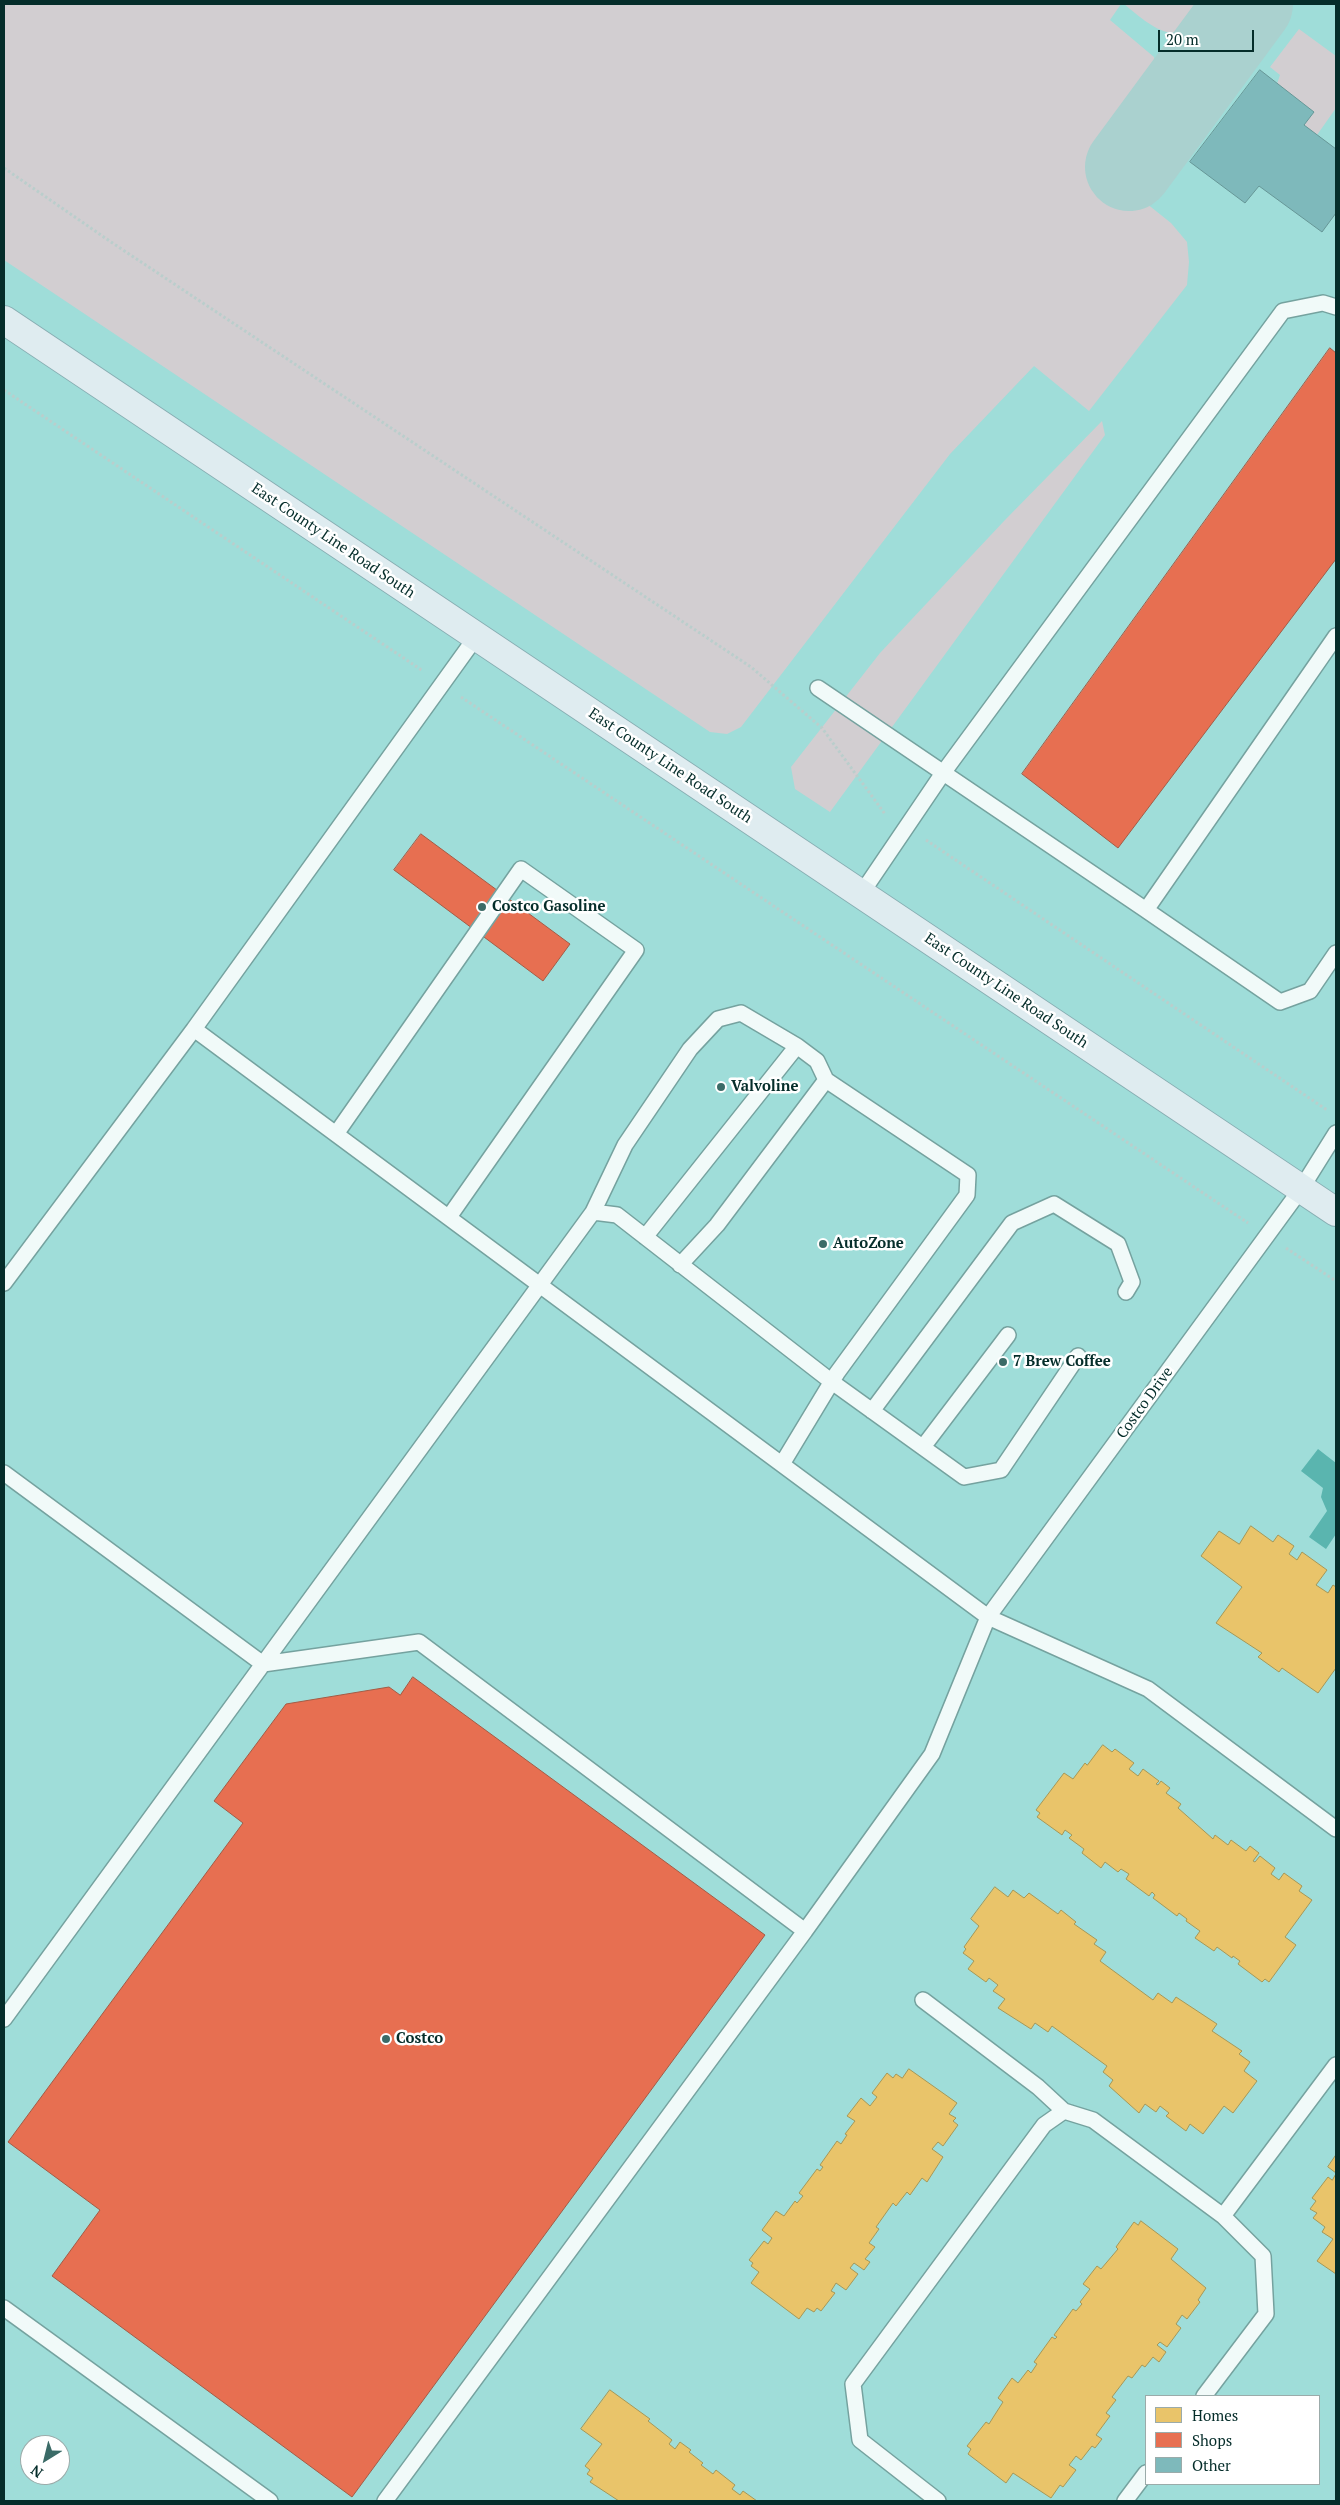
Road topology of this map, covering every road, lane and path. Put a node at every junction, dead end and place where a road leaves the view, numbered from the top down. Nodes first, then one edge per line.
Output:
1 (4, 168) edge
2 (1336, 307) edge
3 (4, 320) edge
4 (4, 390) edge
5 (1336, 636) edge
6 (476, 637) junction
7 (442, 684) junction
8 (818, 688) dead end
9 (943, 773) junction
10 (906, 827) junction
11 (860, 894) junction
12 (1146, 910) junction
13 (1336, 953) edge
14 (194, 1029) junction
15 (798, 1046) junction
16 (826, 1080) junction
17 (1328, 1111) dead end
18 (1336, 1133) edge
19 (336, 1134) junction
20 (1301, 1189) junction
21 (593, 1212) junction
22 (1336, 1212) edge
23 (449, 1217) junction
24 (1267, 1236) junction
25 (645, 1237) junction
26 (680, 1265) junction
27 (1336, 1281) edge
28 (4, 1283) edge
29 (539, 1284) junction
30 (1126, 1292) dead end
31 (1008, 1335) dead end
32 (1078, 1356) dead end
33 (832, 1382) junction
34 (872, 1411) junction
35 (923, 1447) junction
36 (782, 1464) junction
37 (4, 1473) edge
38 (988, 1617) junction
39 (263, 1664) junction
40 (1336, 1829) edge
41 (805, 1931) junction
42 (923, 2000) dead end
43 (4, 2019) edge
44 (1336, 2065) edge
45 (1064, 2112) junction
46 (1223, 2216) junction
47 (4, 2308) edge
48 (1205, 2395) edge
49 (1145, 2474) edge
50 (270, 2501) edge
51 (385, 2501) edge
52 (938, 2501) edge
53 (1125, 2501) edge

1 - 10 path
2 - 9 lane
3 - 6 main road, East County Line Road South
4 - 7 path
5 - 12 lane
6 - 7 lane
6 - 11 main road, East County Line Road South
7 - 14 lane
7 - 24 path
8 - 9 lane
9 - 10 lane
9 - 12 lane
10 - 11 lane
10 - 17 path
11 - 20 main road, East County Line Road South
12 - 13 lane
14 - 19 lane
14 - 28 lane
15 - 16 lane
15 - 21 lane
15 - 25 lane
16 - 26 lane
16 - 33 lane
18 - 20 lane, Costco Drive
19 - 23 lane
19 - 23 lane
20 - 22 main road, East County Line Road South
20 - 24 lane, Costco Drive
21 - 25 lane
21 - 29 lane
23 - 29 lane
24 - 27 path
24 - 38 lane, Costco Drive
25 - 26 lane
26 - 33 lane
29 - 36 lane
29 - 39 lane
30 - 34 lane
31 - 35 lane
32 - 35 lane
33 - 34 lane
33 - 36 lane
34 - 35 lane
36 - 38 lane
37 - 39 lane
38 - 40 lane
38 - 41 lane, Costco Drive
39 - 41 lane
39 - 43 lane
41 - 51 lane, Costco Drive
42 - 45 lane
44 - 46 lane
45 - 46 lane
45 - 52 lane
46 - 48 lane
47 - 50 lane
49 - 53 lane

